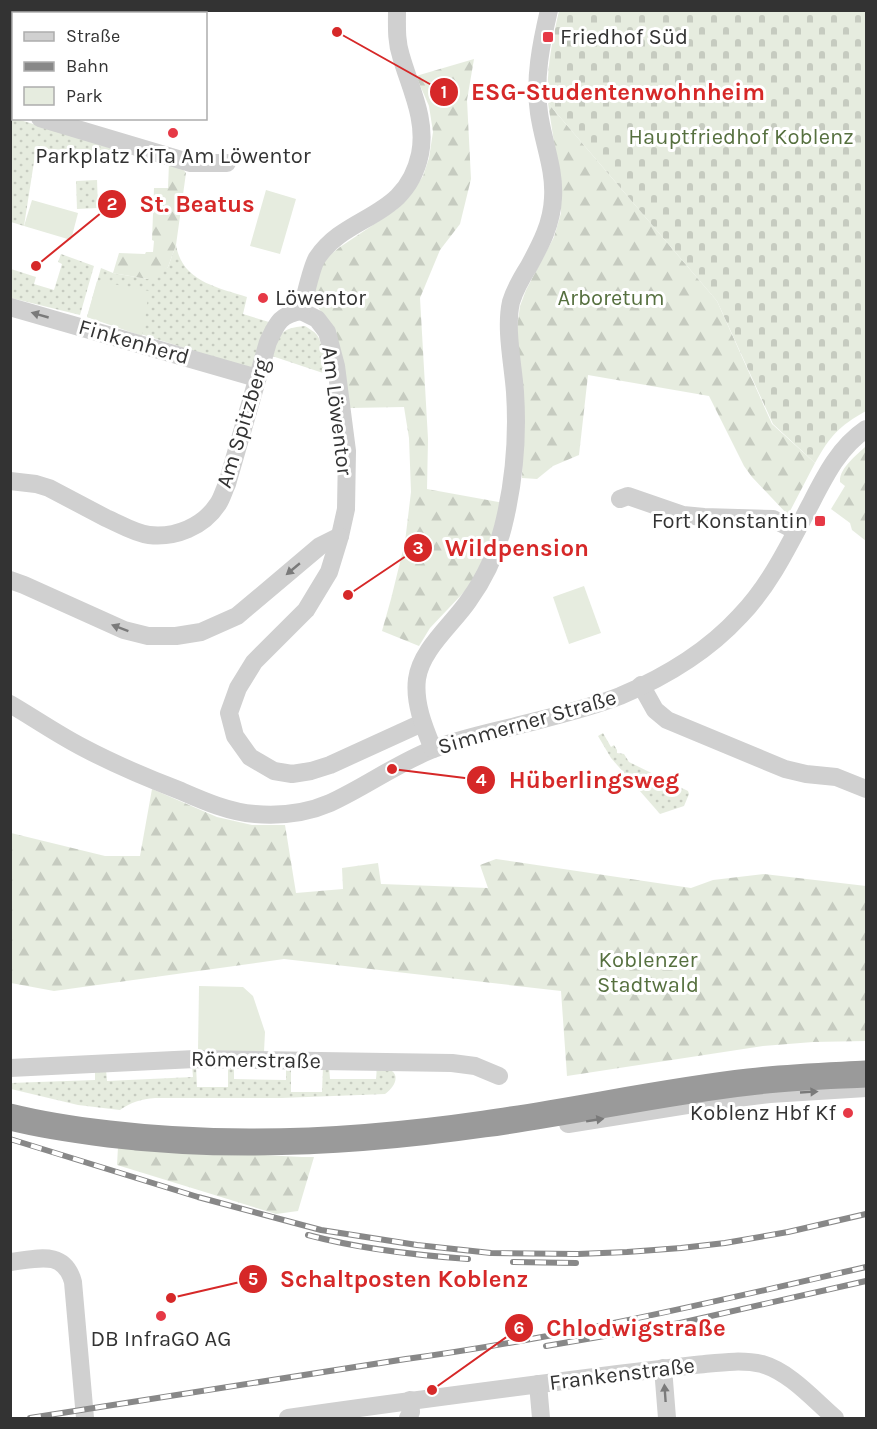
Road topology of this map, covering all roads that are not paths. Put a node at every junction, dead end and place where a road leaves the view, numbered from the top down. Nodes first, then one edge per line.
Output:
1 (397, 10) edge
2 (549, 10) edge
3 (47, 120) edge
4 (227, 163) dead end
5 (10, 307) edge
6 (301, 311) junction
7 (257, 378) junction
8 (867, 429) edge
9 (10, 481) edge
10 (620, 499) dead end
11 (796, 531) junction
12 (340, 536) junction
13 (10, 580) edge
14 (642, 685) junction
15 (10, 704) edge
16 (422, 723) junction
17 (433, 749) junction
18 (867, 789) edge
19 (867, 1059) edge
20 (10, 1068) edge
21 (817, 1068) junction
22 (867, 1074) edge
23 (499, 1076) dead end
24 (867, 1088) edge
25 (10, 1101) edge
26 (10, 1117) edge
27 (80, 1122) junction
28 (136, 1129) junction
29 (433, 1131) junction
30 (10, 1262) edge
31 (663, 1368) junction
32 (538, 1384) junction
33 (409, 1409) edge
34 (86, 1419) edge
35 (288, 1419) edge
36 (541, 1419) edge
37 (667, 1419) edge
38 (835, 1419) edge

1 - 6 street
2 - 16 street
3 - 4 street
7 -> 5 street, Finkenherd
6 - 7 street, Am Spitzberg
6 - 12 street, Am Löwentor
7 - 9 street, Am Spitzberg
8 - 11 street, Simmerner Straße
10 - 11 street
11 - 14 street, Simmerner Straße
12 -> 13 street
12 - 16 street, Am Löwentor
14 - 17 street, Simmerner Straße
14 - 18 street
15 - 17 street, Simmerner Straße
16 - 17 street
19 - 21 highway
20 - 23 street, Römerstraße
21 - 22 highway
21 - 28 highway
21 - 29 highway
29 -> 24 street
25 - 27 highway
26 - 27 highway
27 - 28 highway
28 - 29 highway
30 - 34 street
31 - 32 street, Frankenstraße
37 -> 31 street
31 - 38 street, Frankenstraße
32 - 33 street, Frankenstraße
32 - 36 street
33 - 35 street, Frankenstraße

